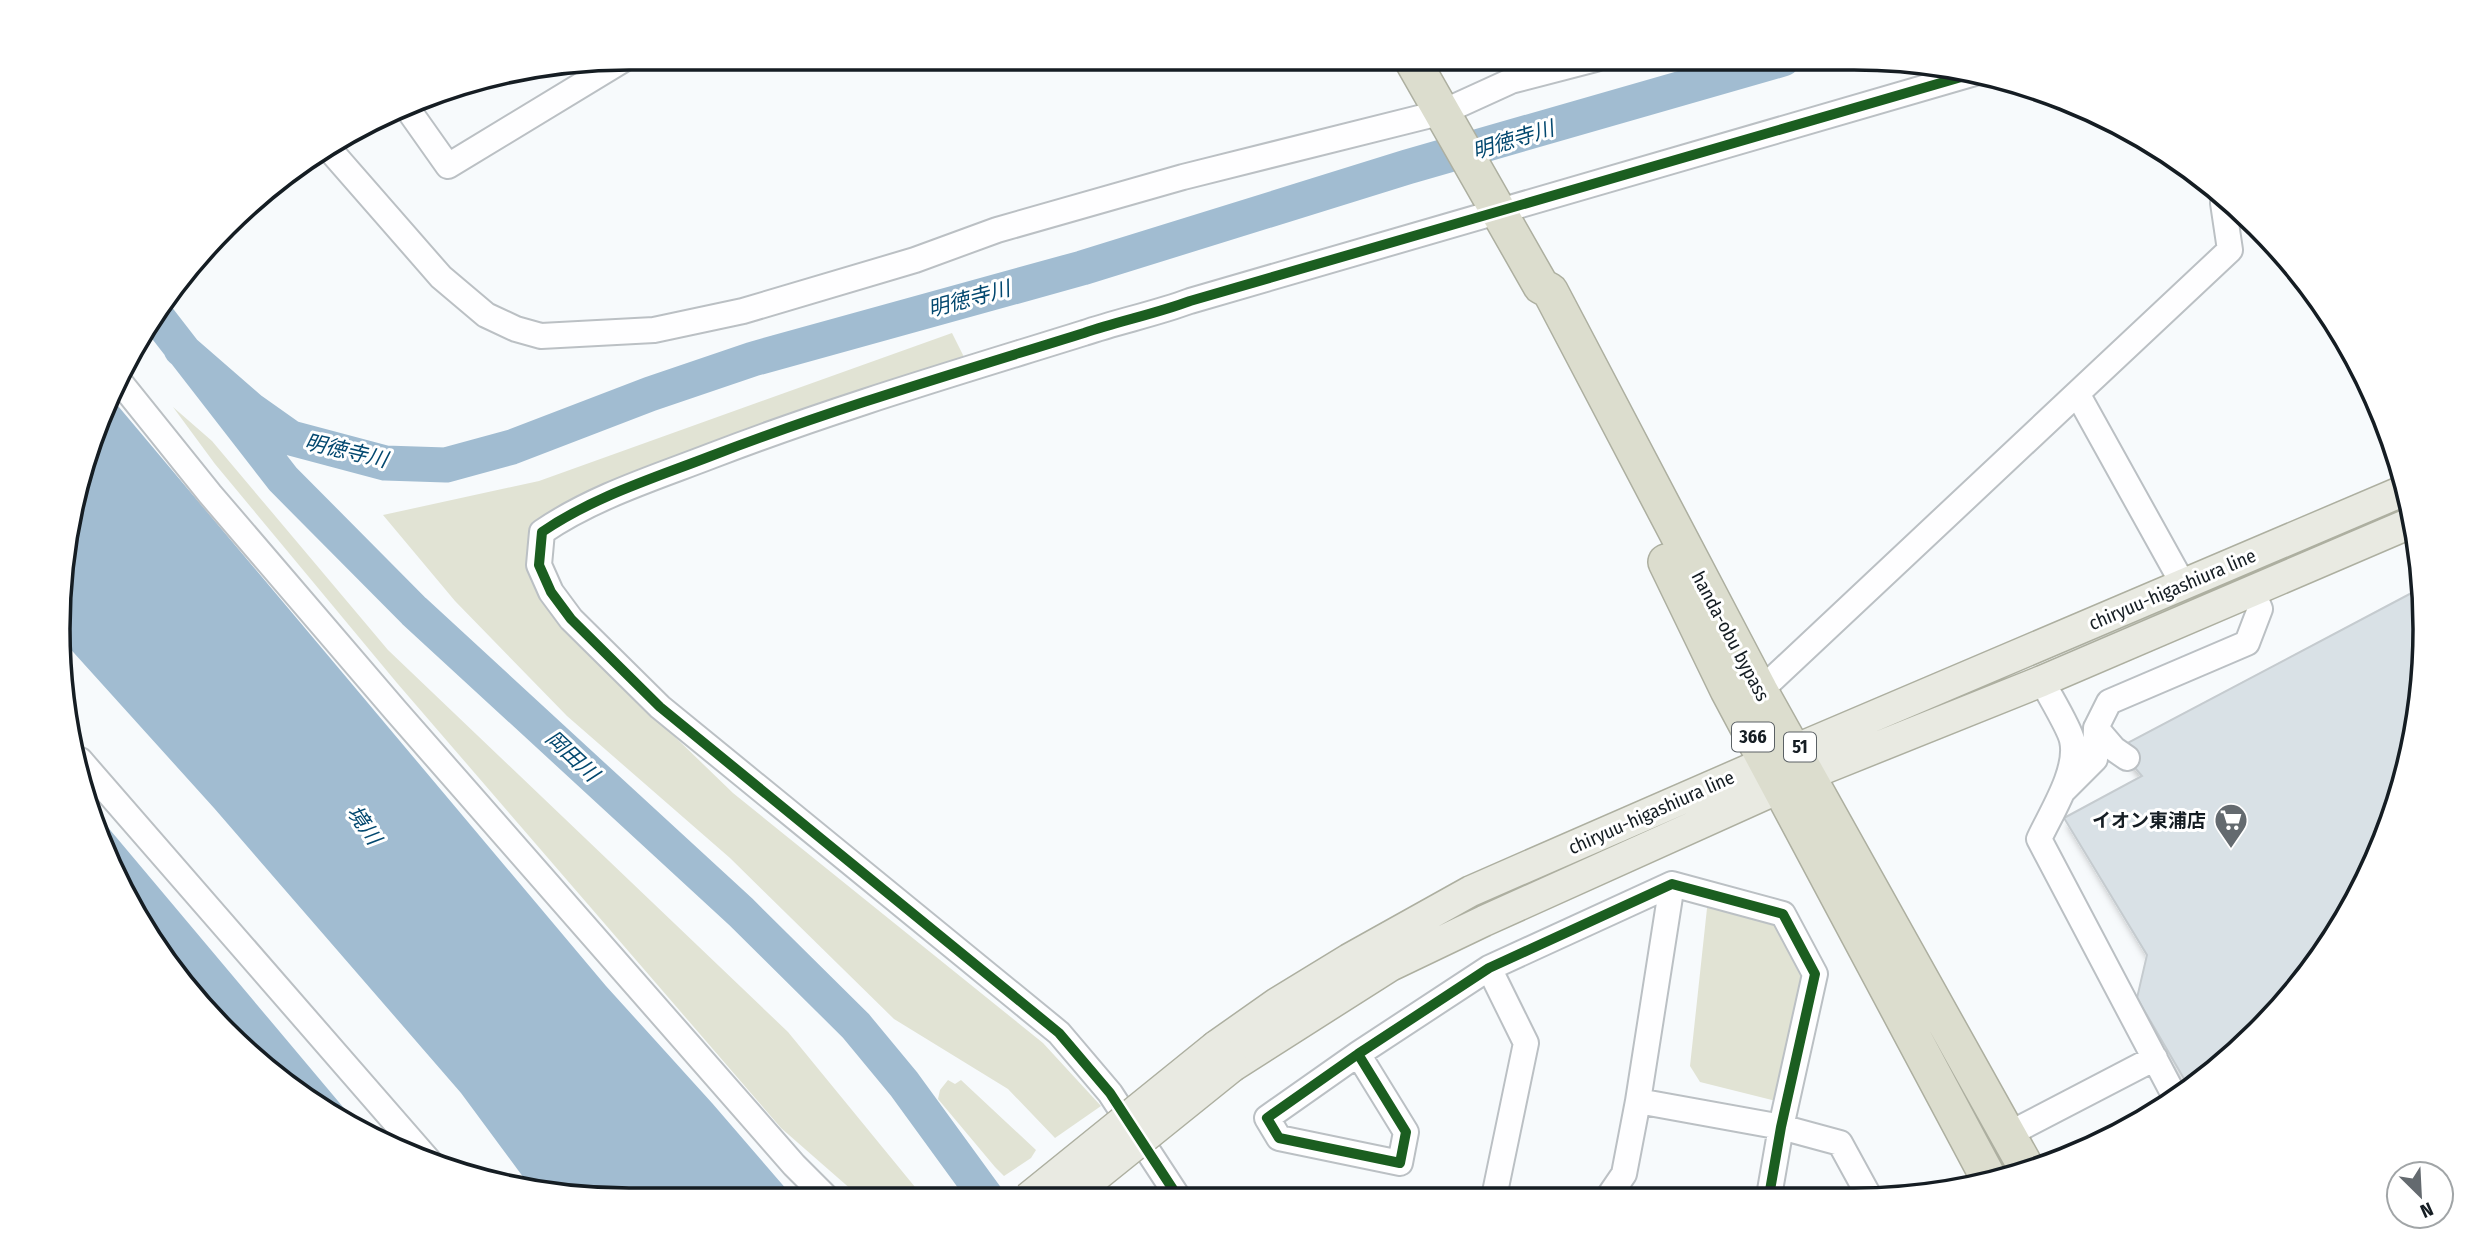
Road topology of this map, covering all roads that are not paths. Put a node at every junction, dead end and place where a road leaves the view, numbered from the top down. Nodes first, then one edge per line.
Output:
1 (1418, 70) edge
2 (1549, 70) edge
3 (604, 71) edge
4 (1952, 79) edge
5 (412, 115) edge
6 (1447, 120) junction
7 (334, 154) edge
8 (1492, 199) junction
9 (2223, 209) edge
10 (1541, 286) junction
11 (125, 388) edge
12 (2078, 395) junction
13 (2396, 494) edge
14 (2403, 526) edge
15 (2183, 584) junction
16 (2252, 590) junction
17 (2042, 681) junction
18 (1760, 691) junction
19 (2096, 728) junction
20 (2127, 758) dead end
21 (88, 769) edge
22 (1787, 769) junction
23 (2062, 792) junction
24 (1672, 884) junction
25 (1489, 968) junction
26 (1359, 1054) junction
27 (1225, 1056) junction
28 (2155, 1058) junction
29 (2171, 1089) edge
30 (1638, 1101) junction
31 (1781, 1127) junction
32 (2009, 1134) junction
33 (415, 1145) edge
34 (2023, 1161) edge
35 (1986, 1172) edge
36 (817, 1188) edge
37 (1042, 1188) edge
38 (1080, 1188) edge
39 (1172, 1188) edge
40 (1496, 1188) edge
41 (1614, 1188) edge
42 (1770, 1188) edge
43 (1864, 1188) edge

1 - 6 highway, handa-obu bypass / 366
2 - 6 street
3 - 5 street
4 - 8 street
6 - 7 street
6 - 8 highway, handa-obu bypass / 366
8 - 10 highway, handa-obu bypass / 366
8 - 39 street
9 - 12 street
10 - 18 highway, handa-obu bypass / 366
10 - 22 highway, handa-obu bypass / 366
11 - 36 street
12 - 15 street
12 - 18 street
13 - 15 main road, chiryuu-higashiura line / 51
14 - 16 main road, chiryuu-higashiura line / 51
15 - 22 main road, chiryuu-higashiura line / 51
16 - 17 main road, chiryuu-higashiura line / 51
16 - 19 street
17 - 22 main road, chiryuu-higashiura line / 51
17 - 23 street
18 - 22 highway, handa-obu bypass / 366
19 - 20 street
19 - 23 street
21 - 33 street
22 - 27 main road, chiryuu-higashiura line / 51
22 - 32 highway, handa-obu bypass / 366
22 - 35 highway, handa-obu bypass / 366
23 - 28 street
24 - 25 street
24 - 30 street
24 - 31 street
25 - 26 street
25 - 40 street
26 - 26 street
27 - 37 main road, chiryuu-higashiura line / 51, bridge
27 - 38 main road, chiryuu-higashiura line / 51, bridge
28 - 29 street
28 - 32 street
30 - 31 street
30 - 41 street
31 - 42 street
31 - 43 street
32 - 34 highway, handa-obu bypass / 366

